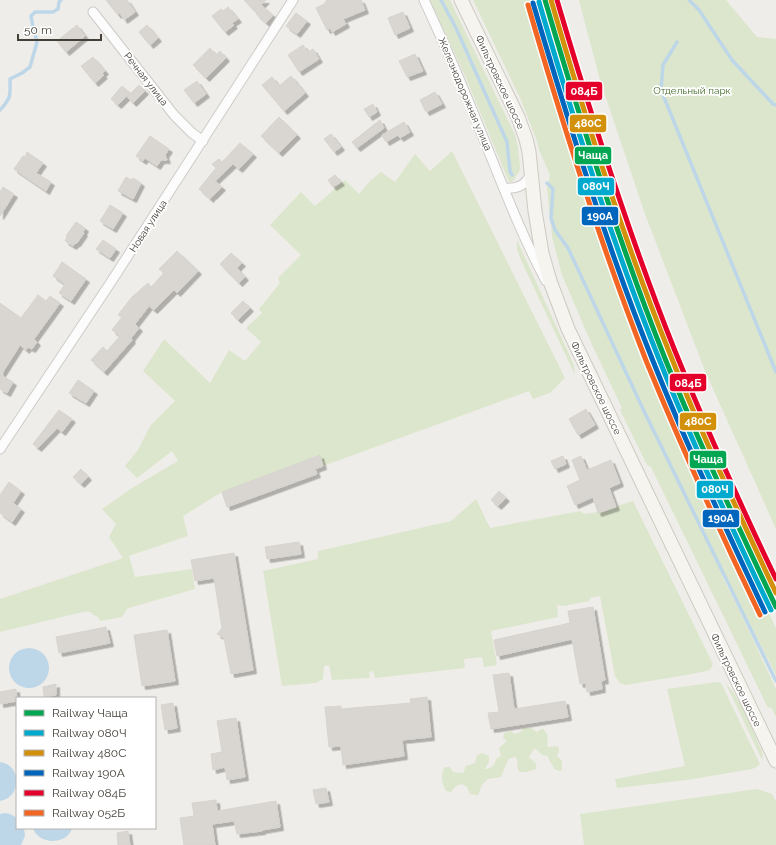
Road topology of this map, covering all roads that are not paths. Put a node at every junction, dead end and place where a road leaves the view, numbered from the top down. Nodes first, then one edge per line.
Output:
1 (293, 0) edge
2 (424, 0) edge
3 (461, 0) edge
4 (93, 12) dead end
5 (203, 141) junction
6 (531, 173) junction
7 (504, 188) junction
8 (559, 306) junction
9 (0, 449) edge
10 (776, 761) edge

1 - 5 street, Новая улица
2 - 7 street, Железнодорожная улица
3 - 6 main road, Фильтровское шоссе
4 - 5 street, Речная улица
5 - 9 street, Новая улица
6 - 7 street
6 - 8 main road, Фильтровское шоссе
7 - 8 street, Железнодорожная улица
8 - 10 main road, Фильтровское шоссе

